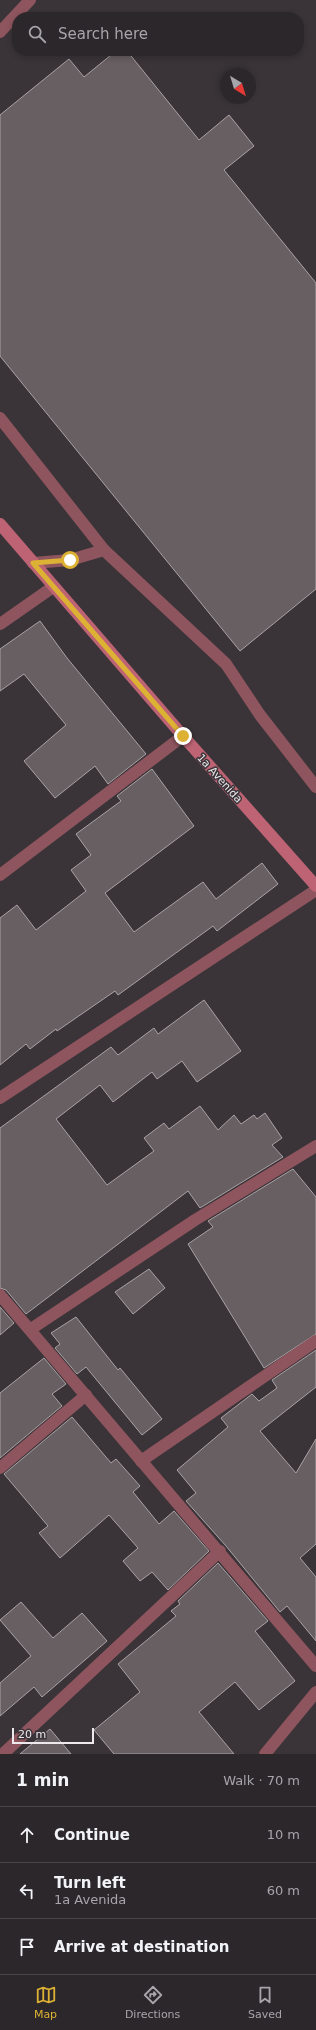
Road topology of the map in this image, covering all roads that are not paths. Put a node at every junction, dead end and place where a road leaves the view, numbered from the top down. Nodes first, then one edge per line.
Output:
1 (30, 0) edge
2 (19, 12) edge
3 (12, 19) edge
4 (0, 32) edge
5 (0, 418) edge
6 (0, 524) edge
7 (104, 550) junction
8 (33, 563) junction
9 (53, 587) junction
10 (0, 624) edge
11 (183, 736) junction
12 (316, 787) edge
13 (0, 875) edge
14 (316, 886) edge
15 (316, 890) edge
16 (0, 1098) edge
17 (316, 1146) edge
18 (0, 1295) edge
19 (30, 1329) junction
20 (316, 1341) edge
21 (86, 1395) junction
22 (142, 1461) junction
23 (0, 1468) edge
24 (220, 1551) junction
25 (316, 1666) edge
26 (316, 1692) edge
27 (3, 1754) edge
28 (265, 1754) edge

1 - 2 street
3 - 4 street
5 - 7 street
6 - 8 street, 1a Avenida
7 - 8 street
7 - 12 street
8 - 9 street, 1a Avenida
9 - 10 street
9 - 11 street, 1a Avenida
11 - 13 street
11 - 14 street, 1a Avenida
15 - 16 street
17 - 19 street
18 - 19 street
19 - 21 street
20 - 22 street
21 - 22 street
21 - 23 street
22 - 24 street
24 - 25 street
24 - 27 street
26 - 28 street

